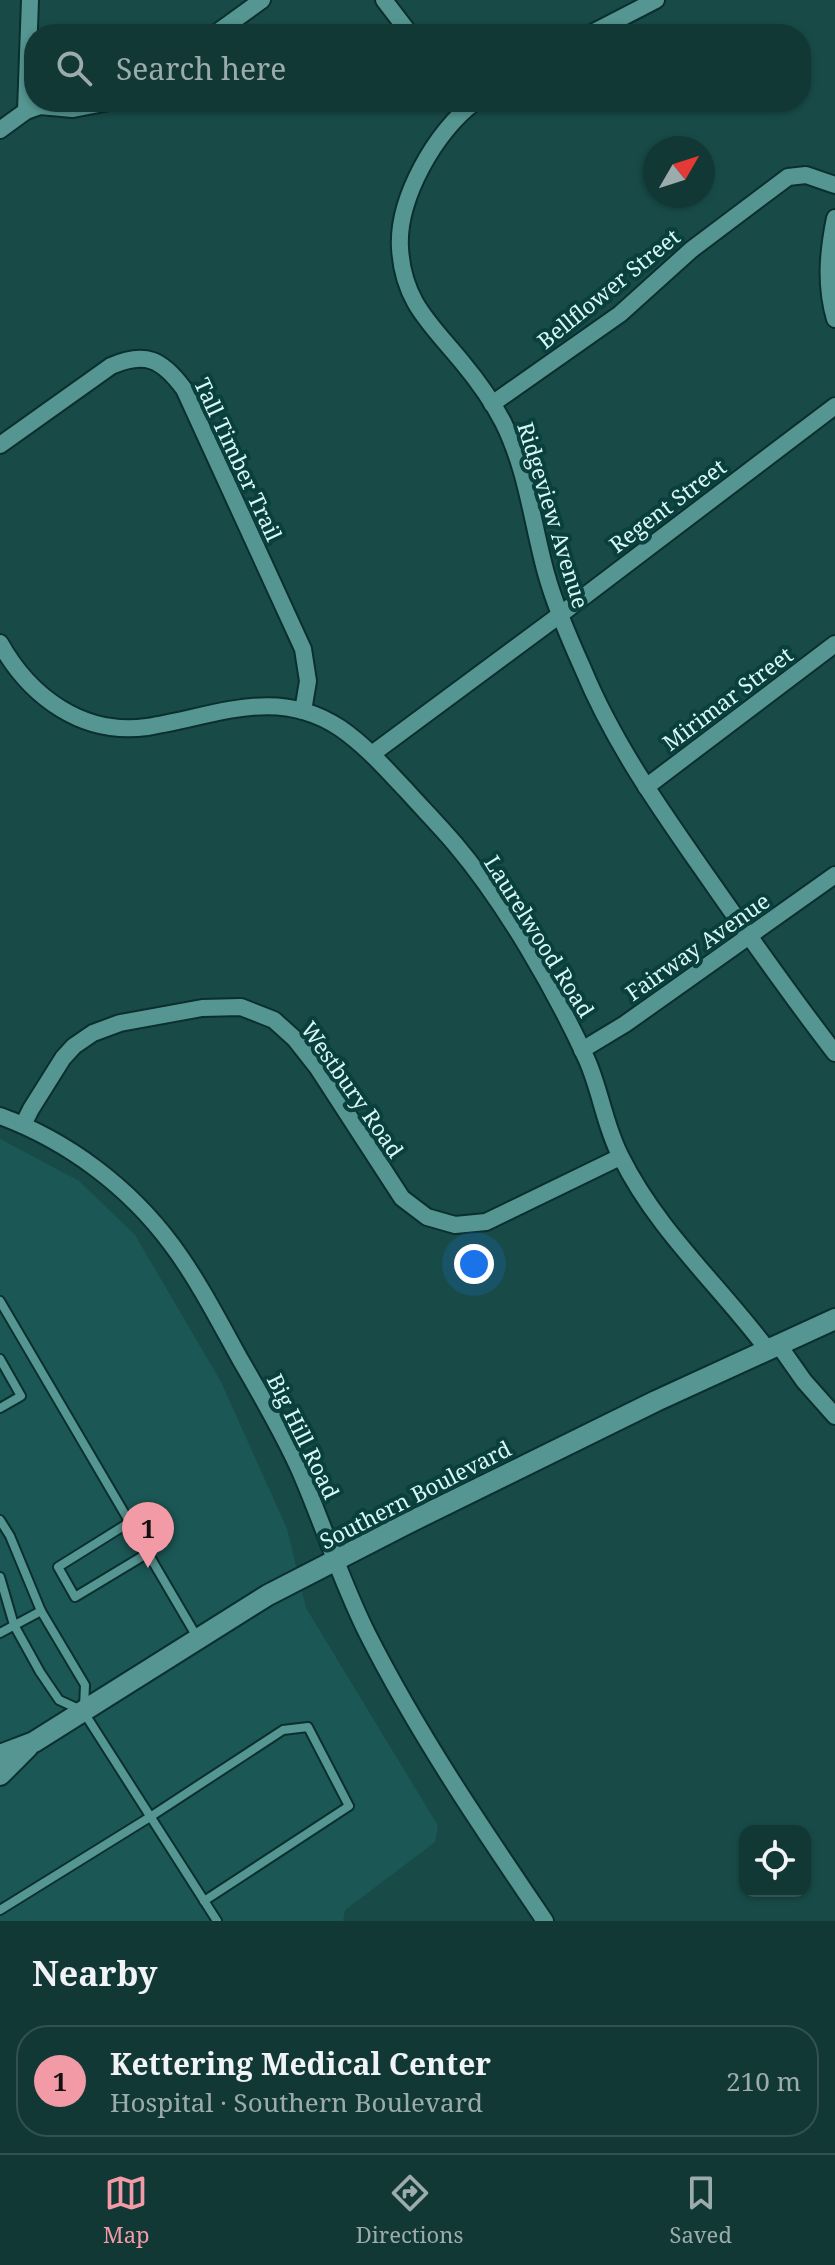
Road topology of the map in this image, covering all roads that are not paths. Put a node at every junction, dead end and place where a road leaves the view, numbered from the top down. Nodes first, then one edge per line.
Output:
1 (30, 0) edge
2 (262, 0) edge
3 (384, 0) edge
4 (656, 0) edge
5 (29, 24) edge
6 (229, 24) edge
7 (402, 24) edge
8 (609, 24) edge
9 (25, 112) edge
10 (451, 112) edge
11 (464, 112) edge
12 (454, 121) junction
13 (0, 130) edge
14 (835, 185) edge
15 (835, 218) edge
16 (835, 319) edge
17 (492, 404) junction
18 (835, 406) edge
19 (0, 445) edge
20 (561, 614) junction
21 (0, 643) edge
22 (835, 644) edge
23 (303, 711) junction
24 (372, 754) junction
25 (646, 787) junction
26 (835, 875) edge
27 (749, 936) junction
28 (582, 1050) junction
29 (835, 1053) edge
30 (0, 1116) edge
31 (23, 1125) junction
32 (620, 1157) junction
33 (0, 1301) edge
34 (835, 1319) edge
35 (773, 1347) junction
36 (0, 1359) edge
37 (0, 1408) edge
38 (835, 1416) edge
39 (0, 1520) edge
40 (130, 1522) junction
41 (148, 1553) junction
42 (337, 1559) junction
43 (0, 1577) edge
44 (41, 1611) junction
45 (14, 1625) junction
46 (0, 1633) edge
47 (198, 1637) junction
48 (83, 1711) junction
49 (34, 1742) junction
50 (0, 1755) edge
51 (0, 1775) edge
52 (150, 1817) junction
53 (204, 1901) junction
54 (0, 1910) edge
55 (217, 1921) edge
56 (545, 1921) edge

1 - 5 street
2 - 6 street
3 - 7 street
4 - 8 street
9 - 13 street
10 - 12 street
11 - 12 street, Ridgeview Avenue
12 - 17 street, Ridgeview Avenue
14 - 17 street, Bellflower Street
15 - 16 street
17 - 20 street, Ridgeview Avenue
18 - 20 street, Regent Street
19 - 23 street, Tall Timber Trail
20 - 24 street, Regent Street
20 - 25 street, Ridgeview Avenue
21 - 23 street, Laurelwood Road
22 - 25 street, Mirimar Street
23 - 24 street, Laurelwood Road
24 - 28 street, Laurelwood Road
25 - 27 street, Ridgeview Avenue
26 - 27 street, Fairway Avenue
27 - 28 street, Fairway Avenue
27 - 29 street, Ridgeview Avenue
28 - 32 street, Laurelwood Road
30 - 31 street, Big Hill Road
31 - 32 street, Westbury Road
31 - 42 street, Big Hill Road
32 - 35 street, Laurelwood Road
33 - 40 lane
34 - 35 street, Southern Boulevard
35 - 38 street, Laurelwood Road
35 - 42 street, Southern Boulevard
36 - 37 lane
39 - 44 lane
40 - 41 lane
40 - 41 lane
41 - 47 lane
42 - 47 street, Southern Boulevard
42 - 56 street, Big Hill Road
43 - 45 lane
44 - 45 lane
44 - 48 lane
45 - 46 lane
45 - 48 lane
47 - 48 street, Southern Boulevard
48 - 49 street, Southern Boulevard
48 - 52 lane
49 - 50 street, Southern Boulevard
49 - 51 street, Southern Boulevard
52 - 53 lane
52 - 53 lane
52 - 54 lane
53 - 55 lane

